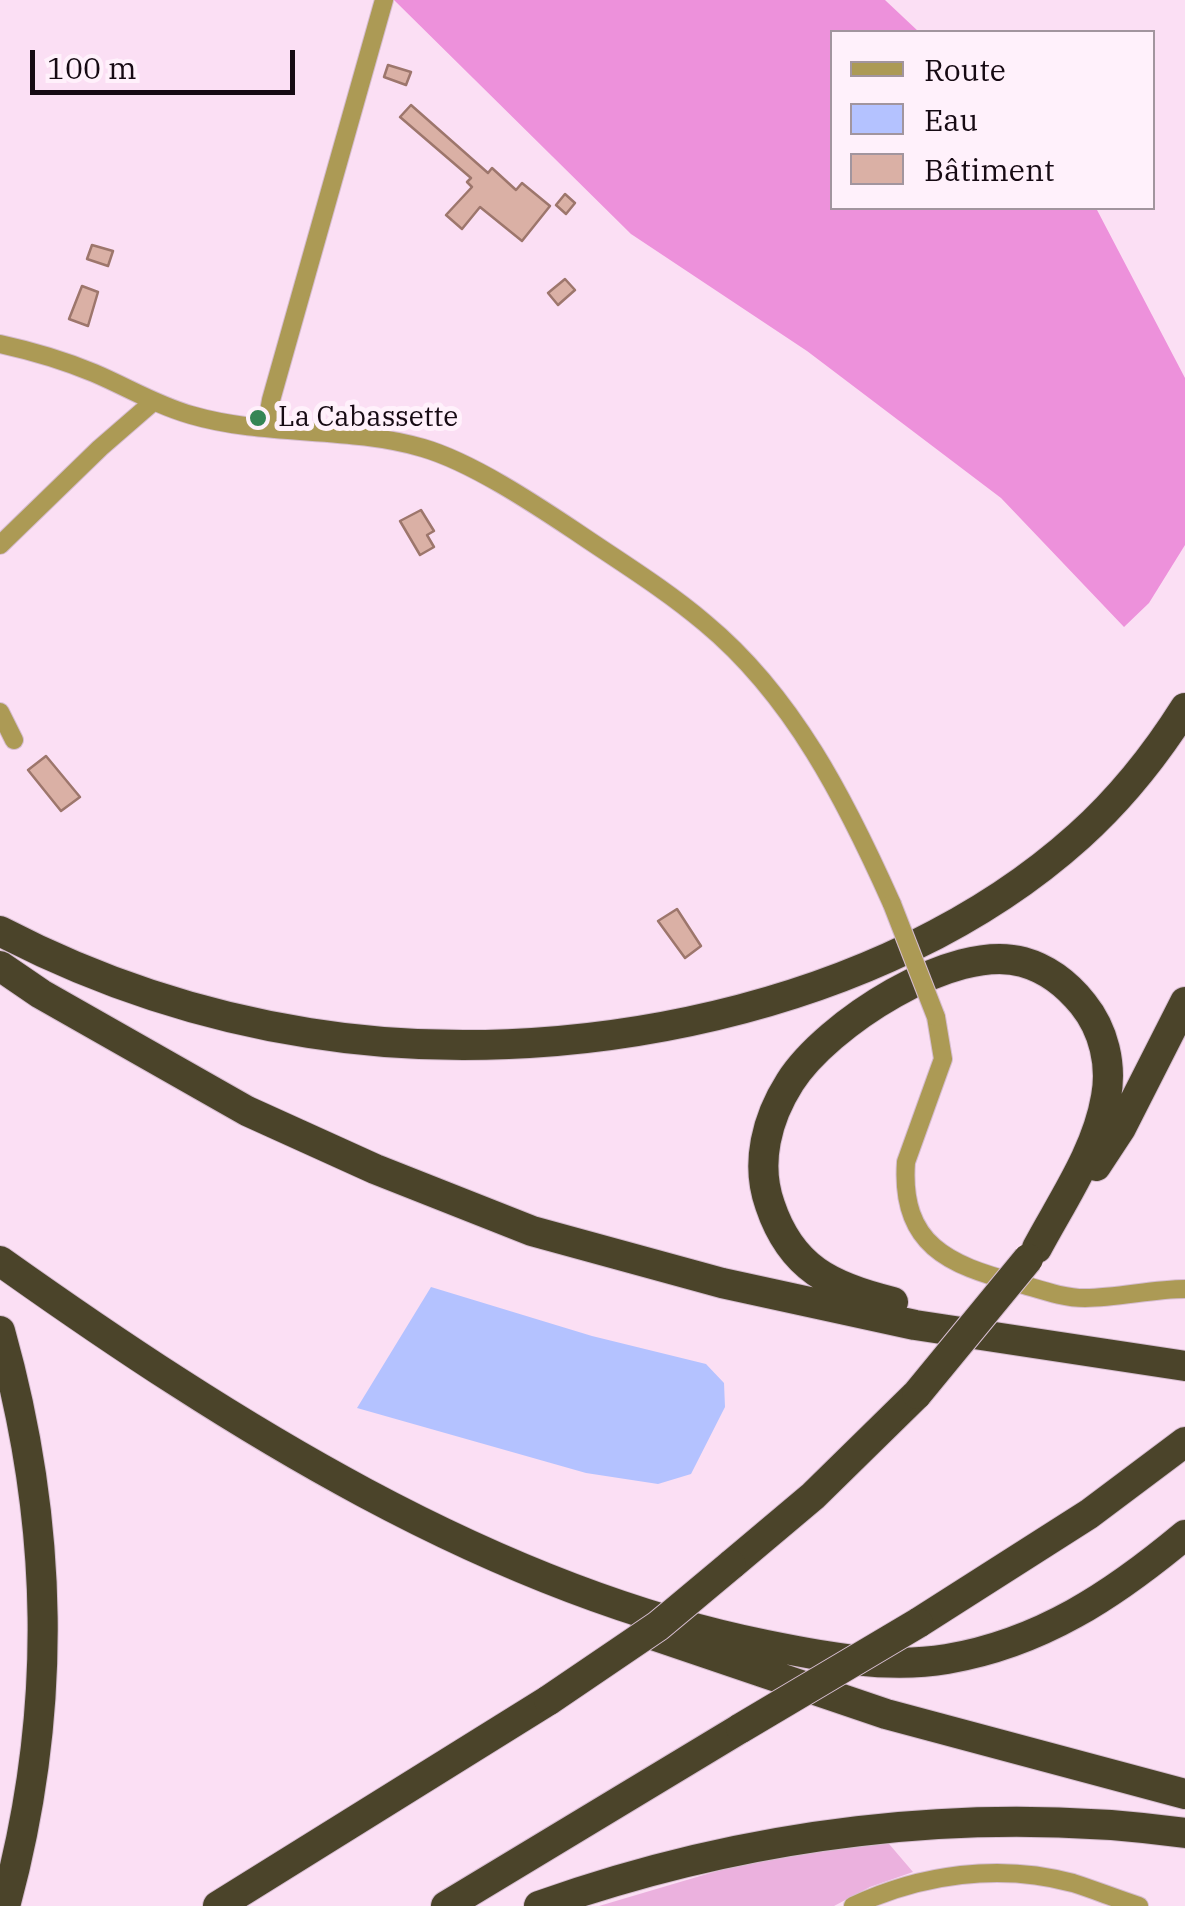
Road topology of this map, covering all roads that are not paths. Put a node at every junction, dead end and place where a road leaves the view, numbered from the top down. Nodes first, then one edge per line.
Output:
1 (384, 0) edge
2 (0, 344) edge
3 (154, 402) junction
4 (266, 428) junction
5 (0, 545) edge
6 (1185, 708) edge
7 (0, 712) edge
8 (14, 740) dead end
9 (0, 932) edge
10 (0, 966) edge
11 (1185, 1002) edge
12 (1032, 1254) junction
13 (0, 1261) edge
14 (0, 1277) edge
15 (1185, 1288) edge
16 (0, 1331) edge
17 (1145, 1359) junction
18 (1185, 1366) edge
19 (1185, 1442) edge
20 (1185, 1535) edge
21 (1185, 1794) edge
22 (1185, 1833) edge
23 (5, 1906) edge
24 (218, 1906) edge
25 (446, 1906) edge
26 (539, 1906) edge
27 (853, 1906) edge
28 (1139, 1906) edge

1 - 4 street
2 - 3 street
3 - 4 street
3 - 5 street
4 - 15 street, bridge
6 - 9 highway
7 - 8 street
10 - 17 highway
11 - 12 highway
12 - 17 highway
12 - 24 highway, bridge
13 - 20 highway
14 - 21 highway
16 - 23 highway
17 - 18 highway
19 - 25 highway, bridge
22 - 26 highway
27 - 28 street

